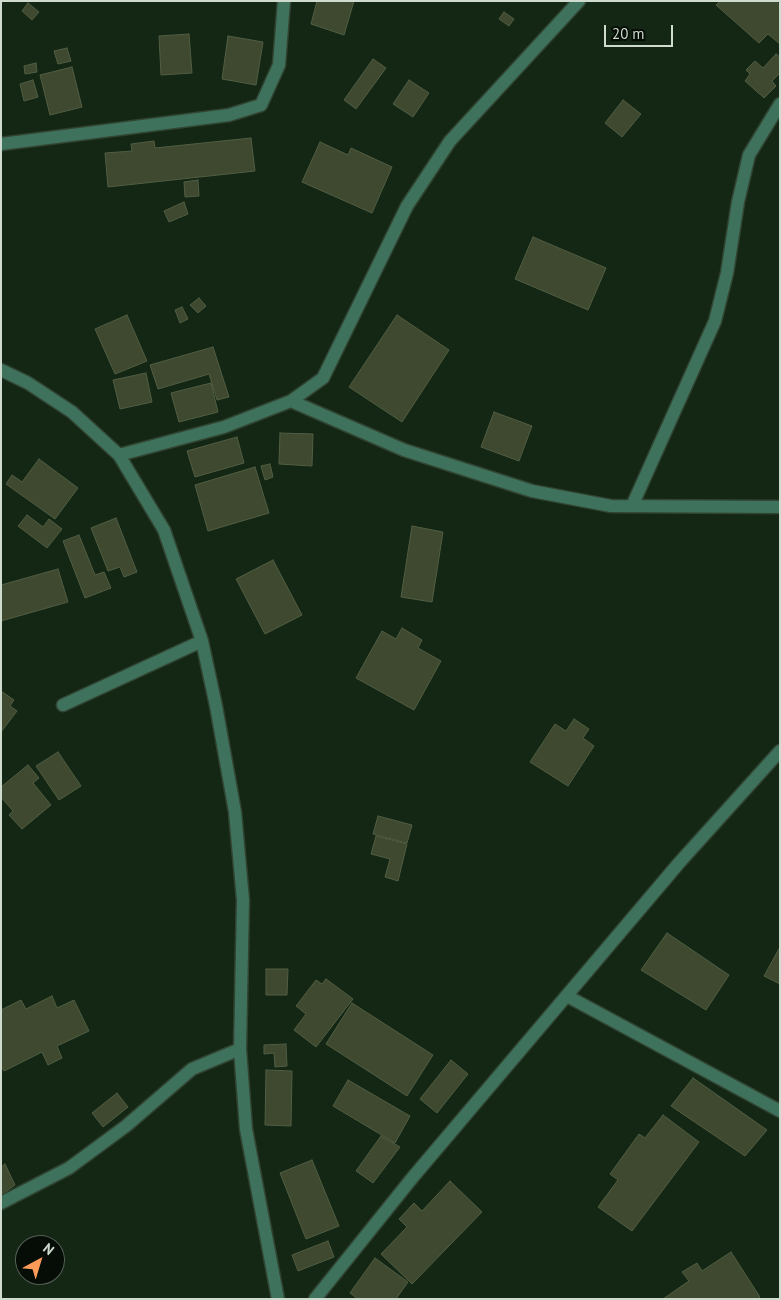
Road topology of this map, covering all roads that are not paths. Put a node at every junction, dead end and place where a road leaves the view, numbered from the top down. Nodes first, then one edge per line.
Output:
1 (284, 1) edge
2 (579, 1) edge
3 (780, 104) edge
4 (1, 144) edge
5 (1, 370) edge
6 (291, 401) junction
7 (119, 455) junction
8 (632, 506) junction
9 (780, 506) edge
10 (202, 641) junction
11 (63, 705) dead end
12 (780, 751) edge
13 (567, 996) junction
14 (240, 1049) junction
15 (780, 1111) edge
16 (1, 1203) edge
17 (278, 1299) edge
18 (315, 1299) edge

1 - 4 street
2 - 6 street
3 - 8 street
5 - 7 street
6 - 7 street
6 - 8 street
7 - 10 street
8 - 9 street
10 - 11 street
10 - 14 street
12 - 13 street
13 - 15 street
13 - 18 street
14 - 16 street
14 - 17 street

